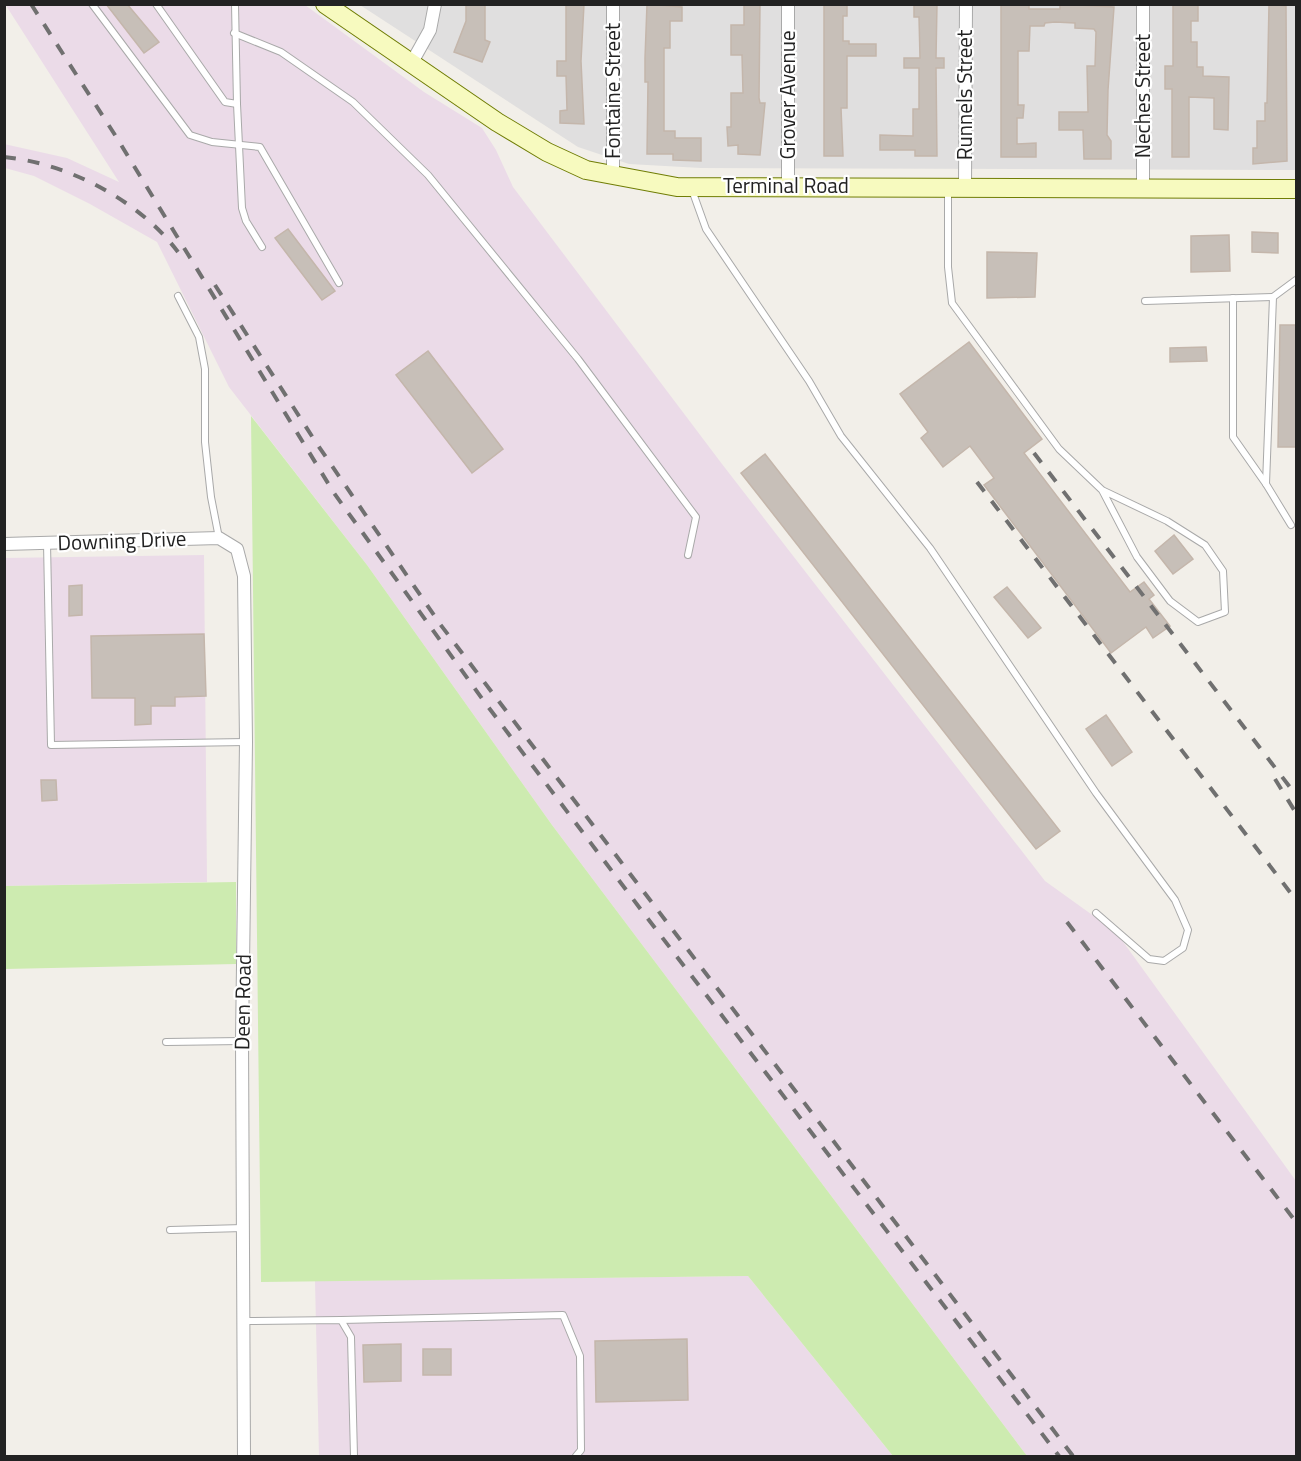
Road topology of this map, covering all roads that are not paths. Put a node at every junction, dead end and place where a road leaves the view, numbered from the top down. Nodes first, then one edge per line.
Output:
1 (92, 4) edge
2 (156, 4) edge
3 (235, 4) edge
4 (325, 4) edge
5 (435, 4) edge
6 (613, 4) edge
7 (788, 4) edge
8 (966, 4) edge
9 (1143, 4) edge
10 (234, 33) junction
11 (411, 64) junction
12 (237, 104) junction
13 (239, 144) junction
14 (614, 177) junction
15 (788, 185) junction
16 (956, 186) junction
17 (691, 187) junction
18 (1143, 188) junction
19 (1296, 189) edge
20 (262, 247) dead end
21 (1296, 280) edge
22 (339, 283) dead end
23 (178, 296) dead end
24 (1273, 297) junction
25 (1233, 298) junction
26 (1145, 301) dead end
27 (1266, 484) junction
28 (1101, 490) junction
29 (1291, 525) dead end
30 (219, 538) junction
31 (47, 543) junction
32 (4, 544) edge
33 (688, 555) dead end
34 (246, 742) junction
35 (1096, 913) dead end
36 (242, 1041) junction
37 (166, 1042) dead end
38 (243, 1228) junction
39 (170, 1230) dead end
40 (341, 1320) junction
41 (243, 1321) junction
42 (244, 1456) edge
43 (354, 1456) edge
44 (576, 1456) edge

1 - 13 lane
2 - 12 lane
3 - 10 lane
4 - 11 main road, Terminal Road
5 - 11 street
6 - 14 street, Fontaine Street
7 - 15 street, Grover Avenue
8 - 16 street, Runnels Street
9 - 18 street, Neches Street
10 - 12 lane
10 - 33 lane
11 - 14 main road, Terminal Road
12 - 13 lane
13 - 20 lane
13 - 22 lane
14 - 17 main road, Terminal Road
15 - 16 main road, Terminal Road
15 - 17 main road, Terminal Road
16 - 18 main road, Terminal Road
16 - 28 lane
17 - 35 lane
18 - 19 main road, Terminal Road
21 - 24 lane
23 - 30 lane
24 - 25 lane
24 - 27 lane
25 - 26 lane
25 - 27 lane
27 - 29 lane
28 - 28 lane
30 - 31 street, Downing Drive
30 - 34 street, Deen Road
31 - 32 street, Downing Drive
31 - 34 lane
34 - 36 street, Deen Road
36 - 37 lane
36 - 38 street, Deen Road
38 - 39 lane
38 - 41 street, Deen Road
40 - 41 lane
40 - 43 lane
40 - 44 lane
41 - 42 street, Deen Road

